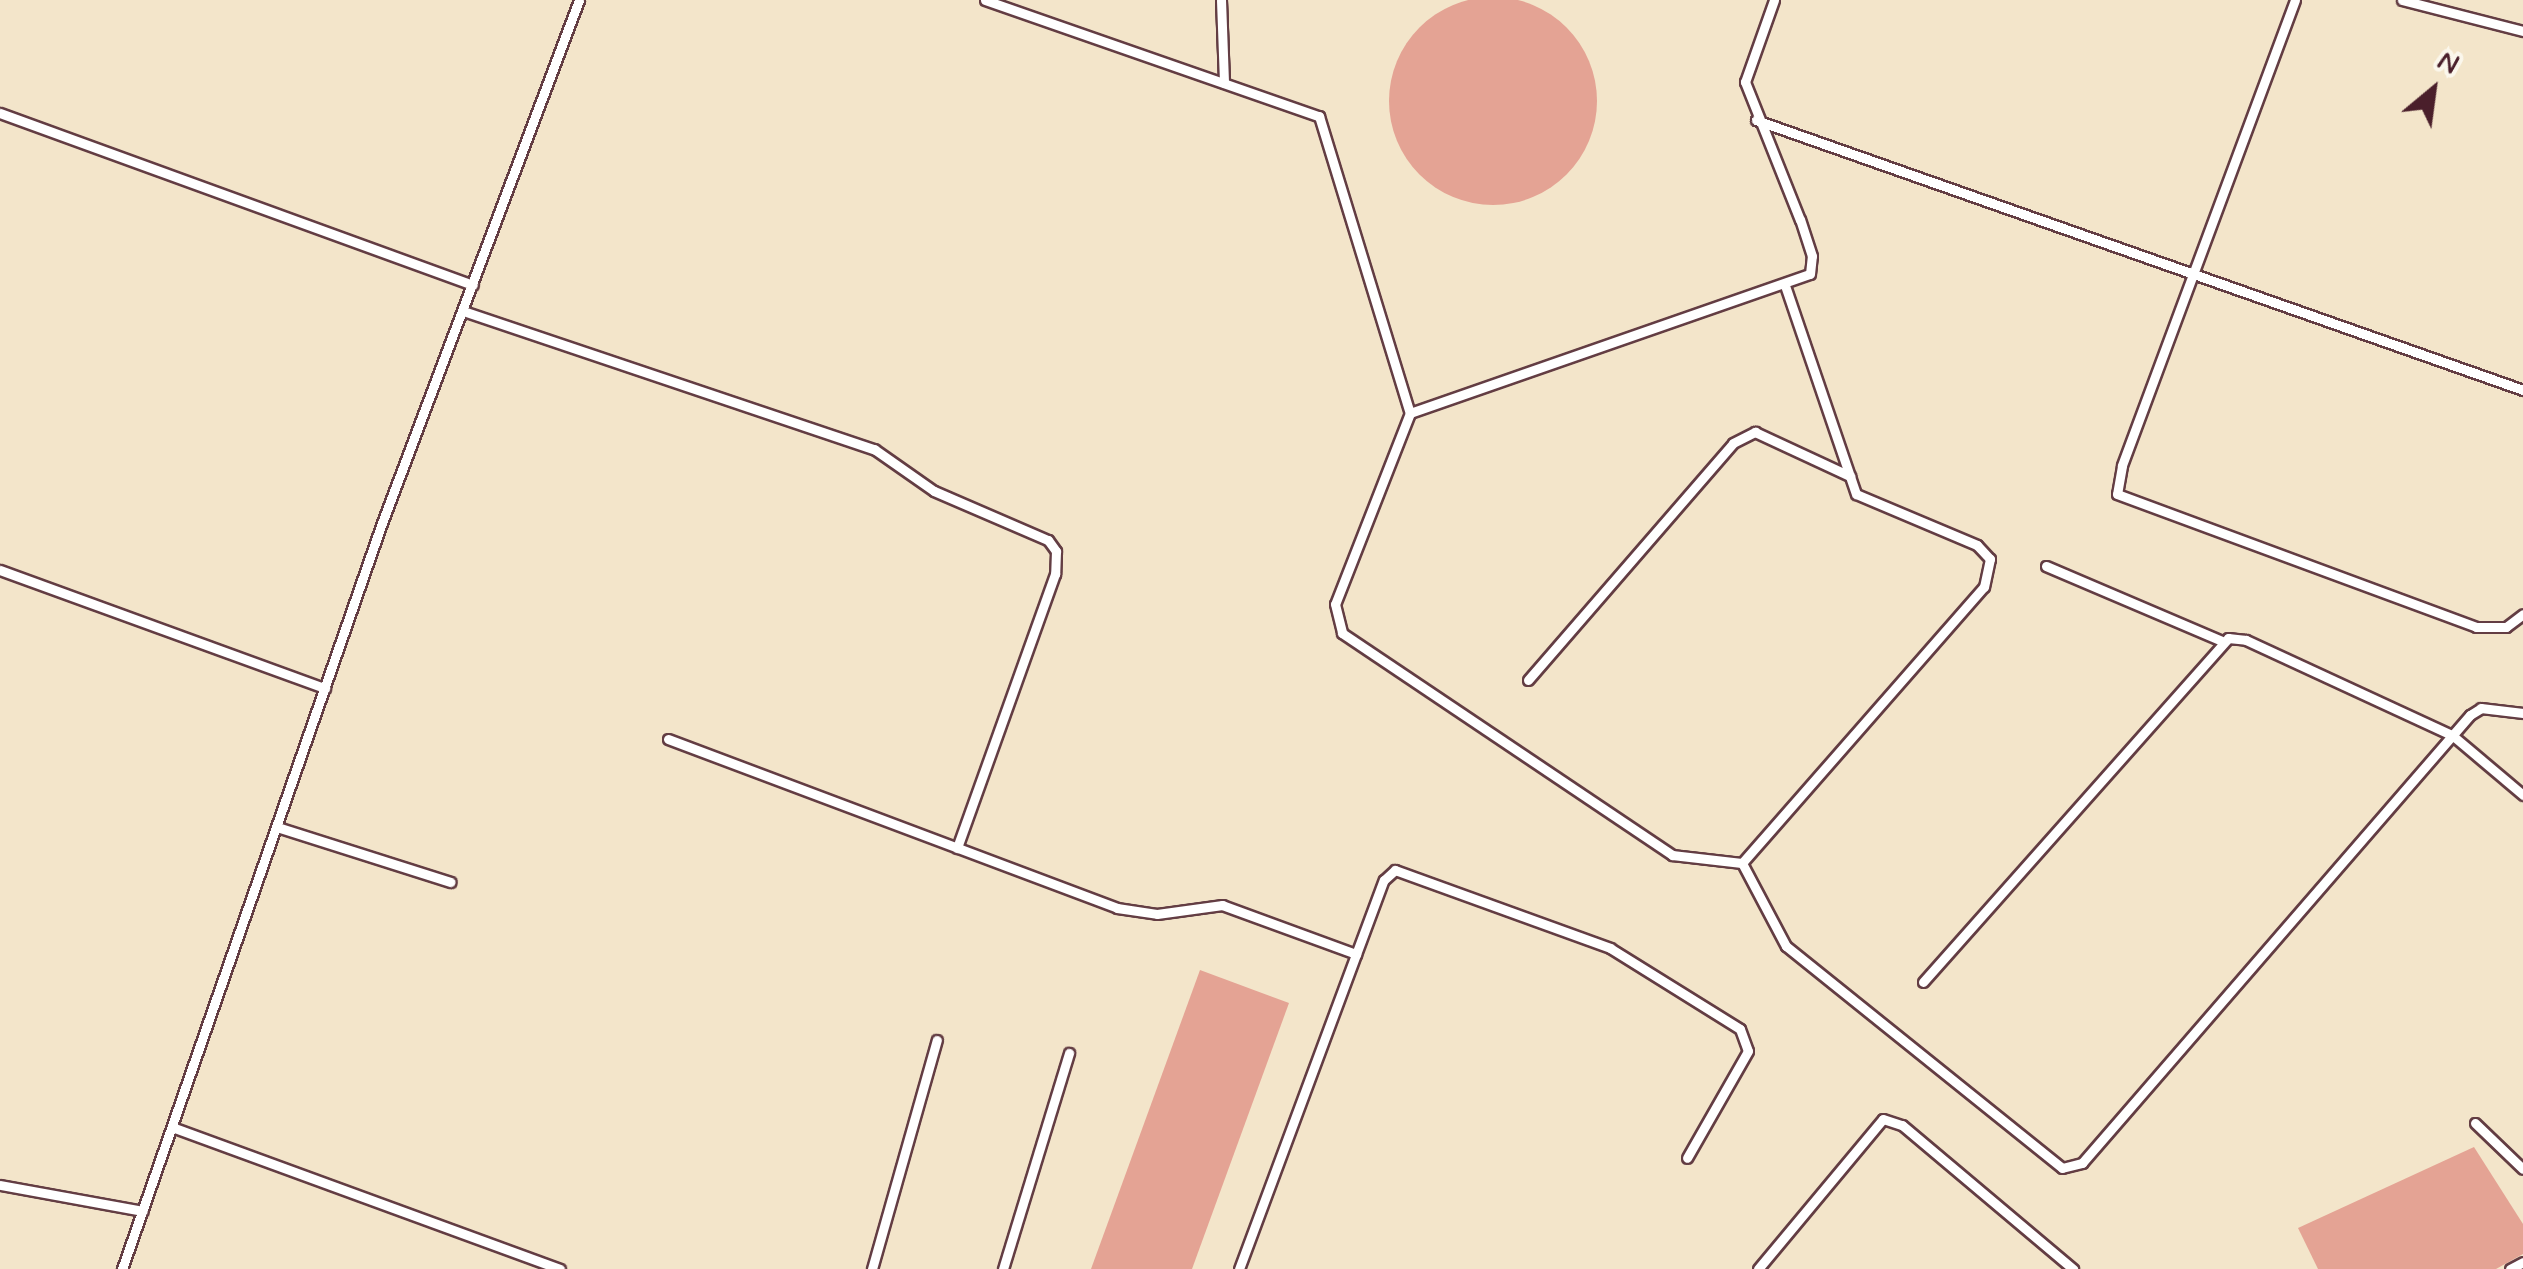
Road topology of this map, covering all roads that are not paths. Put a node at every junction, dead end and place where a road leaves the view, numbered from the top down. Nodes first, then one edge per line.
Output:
1 (579, 0) edge
2 (985, 0) edge
3 (1221, 0) edge
4 (1774, 0) edge
5 (2295, 0) edge
6 (2402, 0) edge
7 (2444, 0) edge
8 (2440, 12) junction
9 (2523, 30) edge
10 (1224, 83) junction
11 (0, 113) edge
12 (1756, 120) junction
13 (2194, 274) junction
14 (473, 284) junction
15 (1786, 288) junction
16 (463, 311) junction
17 (2523, 390) edge
18 (1410, 413) junction
19 (1850, 476) junction
20 (2046, 566) dead end
21 (0, 570) edge
22 (2523, 614) edge
23 (2222, 642) junction
24 (1528, 680) dead end
25 (325, 688) junction
26 (2523, 713) edge
27 (2452, 735) junction
28 (668, 739) dead end
29 (2523, 795) edge
30 (276, 827) junction
31 (957, 848) junction
32 (1742, 863) junction
33 (450, 882) dead end
34 (1356, 954) junction
35 (1922, 982) dead end
36 (937, 1040) dead end
37 (1070, 1053) dead end
38 (2475, 1123) dead end
39 (172, 1127) junction
40 (1686, 1158) dead end
41 (2523, 1169) edge
42 (0, 1185) edge
43 (143, 1211) junction
44 (2523, 1262) edge
45 (122, 1269) edge
46 (560, 1269) edge
47 (872, 1269) edge
48 (1003, 1269) edge
49 (1239, 1269) edge
50 (1758, 1269) edge
51 (2073, 1269) edge
52 (2510, 1269) edge

1 - 14 lane
2 - 10 lane
3 - 10 lane
4 - 12 lane
5 - 13 lane
6 - 8 lane
7 - 8 lane
8 - 9 lane
10 - 18 lane
11 - 14 lane
12 - 13 lane
12 - 15 lane
13 - 17 lane
13 - 22 lane
14 - 16 lane
15 - 18 lane
15 - 19 lane
16 - 25 lane
16 - 31 lane
18 - 32 lane
19 - 24 lane
19 - 32 lane
20 - 23 lane
21 - 25 lane
23 - 27 lane
23 - 35 lane
25 - 30 lane
26 - 27 lane
27 - 29 lane
27 - 32 lane
28 - 31 lane
30 - 33 lane
30 - 39 lane
31 - 34 lane
34 - 40 lane
34 - 49 lane
36 - 47 lane
37 - 48 lane
38 - 41 lane
39 - 43 lane
39 - 46 lane
42 - 43 lane
43 - 45 lane
44 - 52 lane
50 - 51 lane

